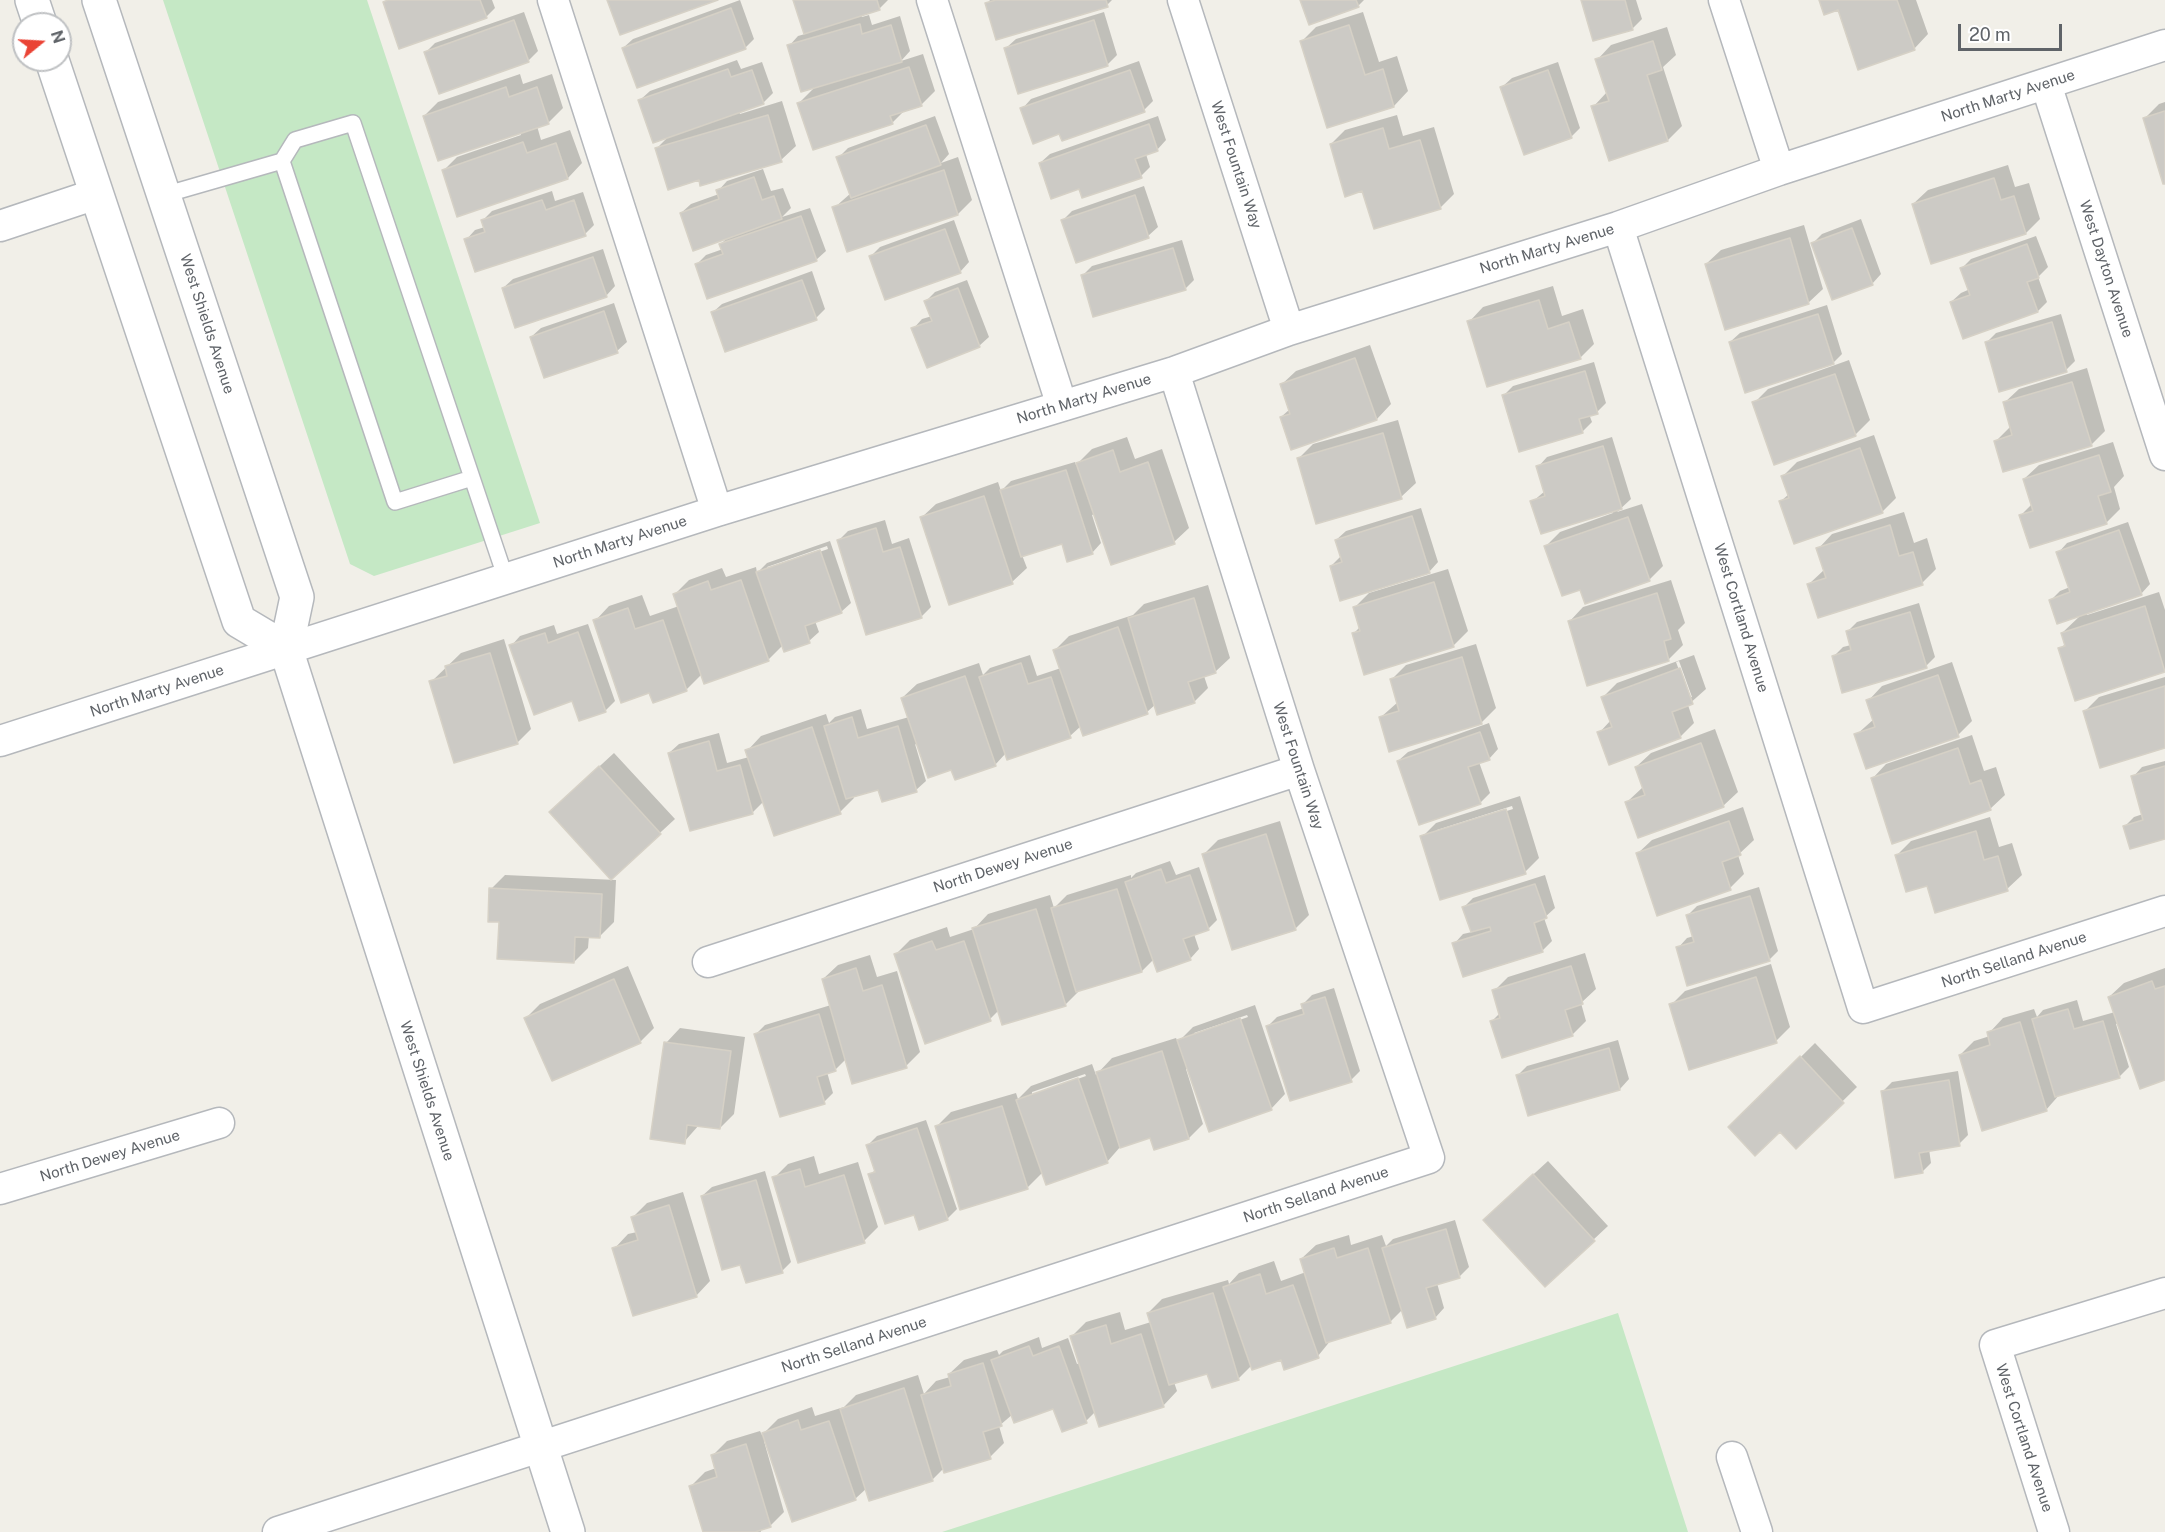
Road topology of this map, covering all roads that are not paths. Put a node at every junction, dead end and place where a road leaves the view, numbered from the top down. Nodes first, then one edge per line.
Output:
1 (99, 0) edge
2 (553, 0) edge
3 (932, 0) edge
4 (1183, 0) edge
5 (1724, 0) edge
6 (2165, 45) edge
7 (56, 72) edge
8 (2046, 84) junction
9 (282, 161) junction
10 (1779, 170) junction
11 (96, 194) junction
12 (164, 195) junction
13 (0, 226) edge
14 (1618, 227) junction
15 (1289, 330) junction
16 (1174, 372) junction
17 (1062, 406) junction
18 (2165, 455) edge
19 (472, 478) junction
20 (717, 511) junction
21 (506, 579) junction
22 (286, 649) junction
23 (0, 741) edge
24 (1299, 770) junction
25 (2165, 911) edge
26 (708, 962) dead end
27 (1863, 1008) joint
28 (219, 1123) dead end
29 (1430, 1158) joint
30 (0, 1189) edge
31 (2165, 1293) edge
32 (541, 1447) junction
33 (1732, 1457) dead end
34 (279, 1532) edge
35 (568, 1532) edge
36 (1758, 1532) edge
37 (2054, 1532) edge

1 - 12 street, West Shields Avenue
2 - 20 street
3 - 17 street
4 - 15 street, West Fountain Way
5 - 10 street
6 - 8 street, North Marty Avenue
7 - 11 street
8 - 10 street, North Marty Avenue
8 - 18 street, West Dayton Avenue
9 - 12 lane
9 - 19 lane
9 - 19 lane
10 - 14 street, North Marty Avenue
11 - 13 street
11 - 22 street
12 - 22 street, West Shields Avenue
14 - 15 street, North Marty Avenue
14 - 27 street, West Cortland Avenue
15 - 16 street, North Marty Avenue
16 - 17 street, North Marty Avenue
16 - 24 street, West Fountain Way
17 - 20 street, North Marty Avenue
19 - 21 lane
20 - 21 street, North Marty Avenue
21 - 22 street, North Marty Avenue
22 - 23 street, North Marty Avenue
22 - 32 street, West Shields Avenue
24 - 26 street, North Dewey Avenue
24 - 29 street, West Fountain Way
25 - 27 street, North Selland Avenue
28 - 30 street, North Dewey Avenue
29 - 32 street, North Selland Avenue
31 - 37 street, West Cortland Avenue
32 - 34 street, North Selland Avenue
32 - 35 street, West Shields Avenue
33 - 36 street

